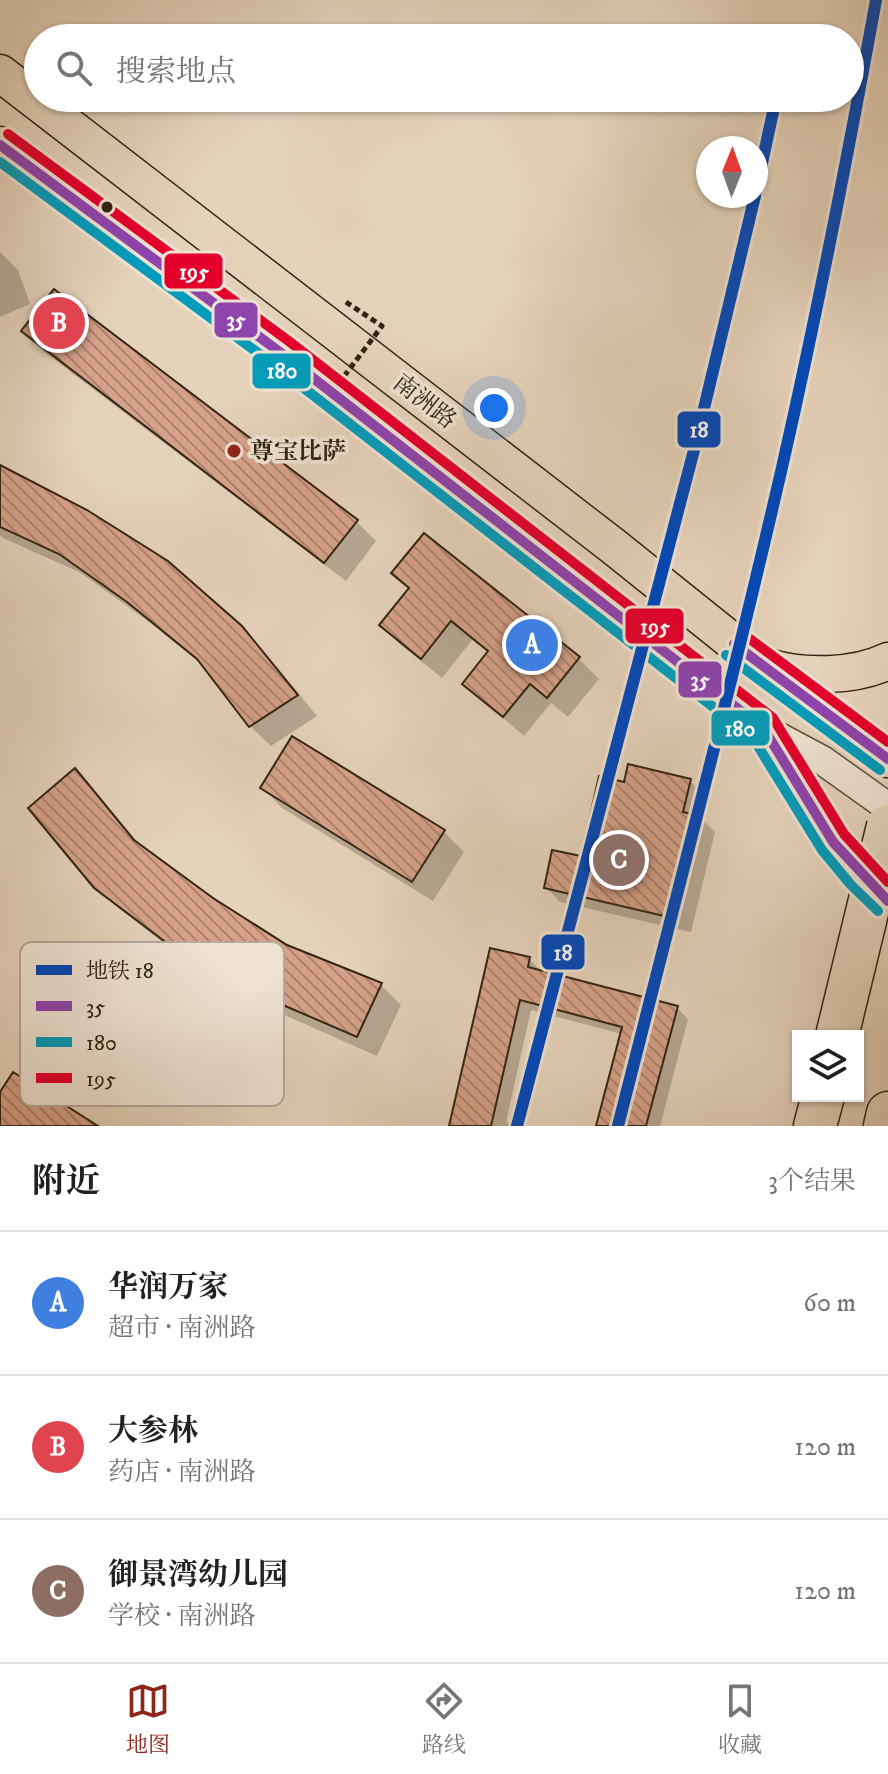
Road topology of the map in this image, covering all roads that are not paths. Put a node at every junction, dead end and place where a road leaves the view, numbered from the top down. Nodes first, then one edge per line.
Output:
1 (0, 73) edge
2 (24, 92) edge
3 (51, 112) edge
4 (0, 145) edge
5 (748, 654) junction
6 (888, 661) edge
7 (704, 683) junction
8 (764, 729) junction
9 (888, 759) edge
10 (888, 807) edge
11 (888, 826) edge
12 (888, 842) edge
13 (882, 896) edge
14 (838, 1030) edge
15 (821, 1102) edge
16 (888, 1113) edge
17 (815, 1126) edge
18 (885, 1126) edge

1 - 2 main road, 南洲路
3 - 5 main road, 南洲路
4 - 7 main road
5 - 6 main road
5 - 7 main road
5 - 9 main road, 南洲路
7 - 8 main road
8 - 10 street
8 - 13 main road
11 - 14 highway, bridge
12 - 13 street
15 - 17 highway
16 - 18 highway

